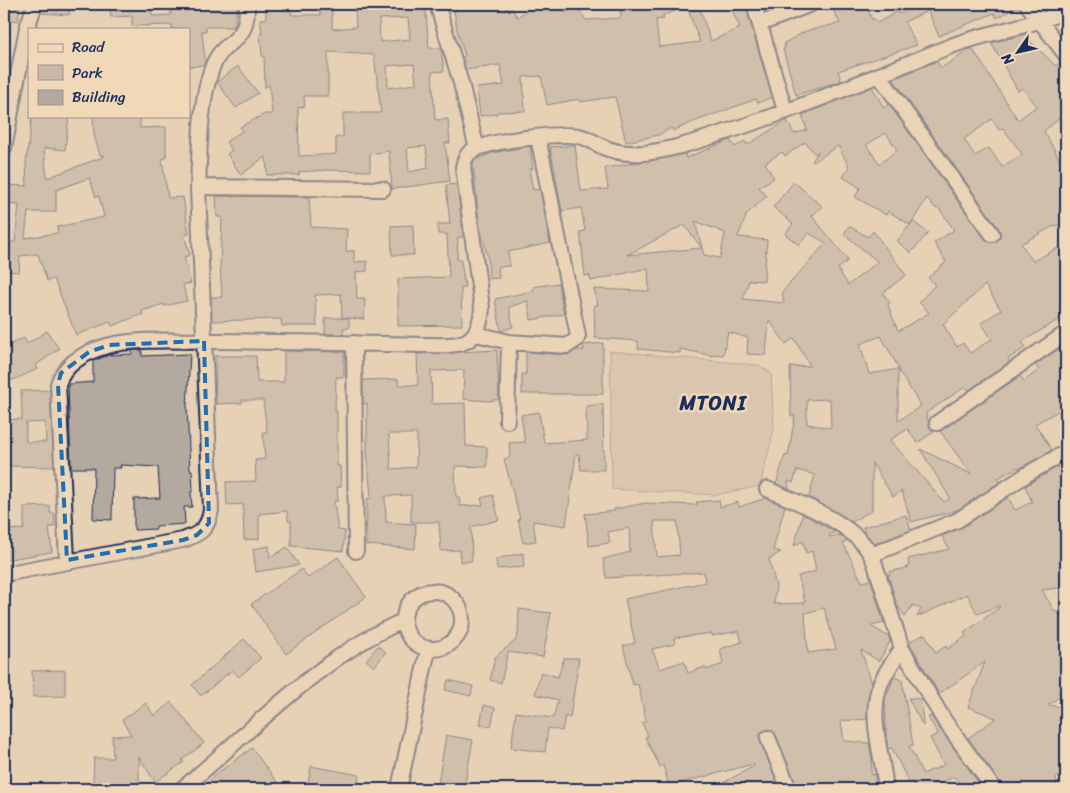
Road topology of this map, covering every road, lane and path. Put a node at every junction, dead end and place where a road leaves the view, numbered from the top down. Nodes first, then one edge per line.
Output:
1 (35, 4) edge
2 (247, 4) edge
3 (437, 4) edge
4 (754, 4) edge
5 (811, 4) edge
6 (1027, 4) edge
7 (1066, 11) edge
8 (1041, 22) junction
9 (760, 24) junction
10 (1066, 55) edge
11 (879, 75) junction
12 (785, 111) junction
13 (538, 137) junction
14 (4, 148) edge
15 (477, 149) junction
16 (198, 187) junction
17 (383, 189) dead end
18 (992, 234) dead end
19 (1066, 333) edge
20 (477, 334) junction
21 (204, 341) junction
22 (509, 342) junction
23 (354, 343) junction
24 (507, 421) dead end
25 (937, 423) dead end
26 (1066, 452) edge
27 (767, 489) dead end
28 (356, 551) dead end
29 (871, 554) junction
30 (67, 560) junction
31 (4, 574) edge
32 (403, 621) junction
33 (428, 649) junction
34 (902, 649) junction
35 (768, 738) dead end
36 (182, 789) edge
37 (399, 789) edge
38 (789, 789) edge
39 (886, 789) edge
40 (994, 789) edge

1 - 14 street
2 - 16 street
3 - 15 street
4 - 9 street
5 - 9 street
6 - 8 street
7 - 8 street
8 - 10 street
8 - 11 street
9 - 12 street
11 - 12 street
11 - 18 street
12 - 13 street
13 - 15 street
13 - 22 street
15 - 20 street
16 - 17 street
16 - 21 street
19 - 25 street
20 - 22 street
20 - 23 street
21 - 23 street
21 - 30 street
21 - 30 street
22 - 24 street
23 - 28 street
26 - 29 street
27 - 29 street
29 - 34 street
30 - 31 street
32 - 33 street
32 - 33 street
32 - 36 street
33 - 37 street
34 - 39 street
34 - 40 street
35 - 38 street

